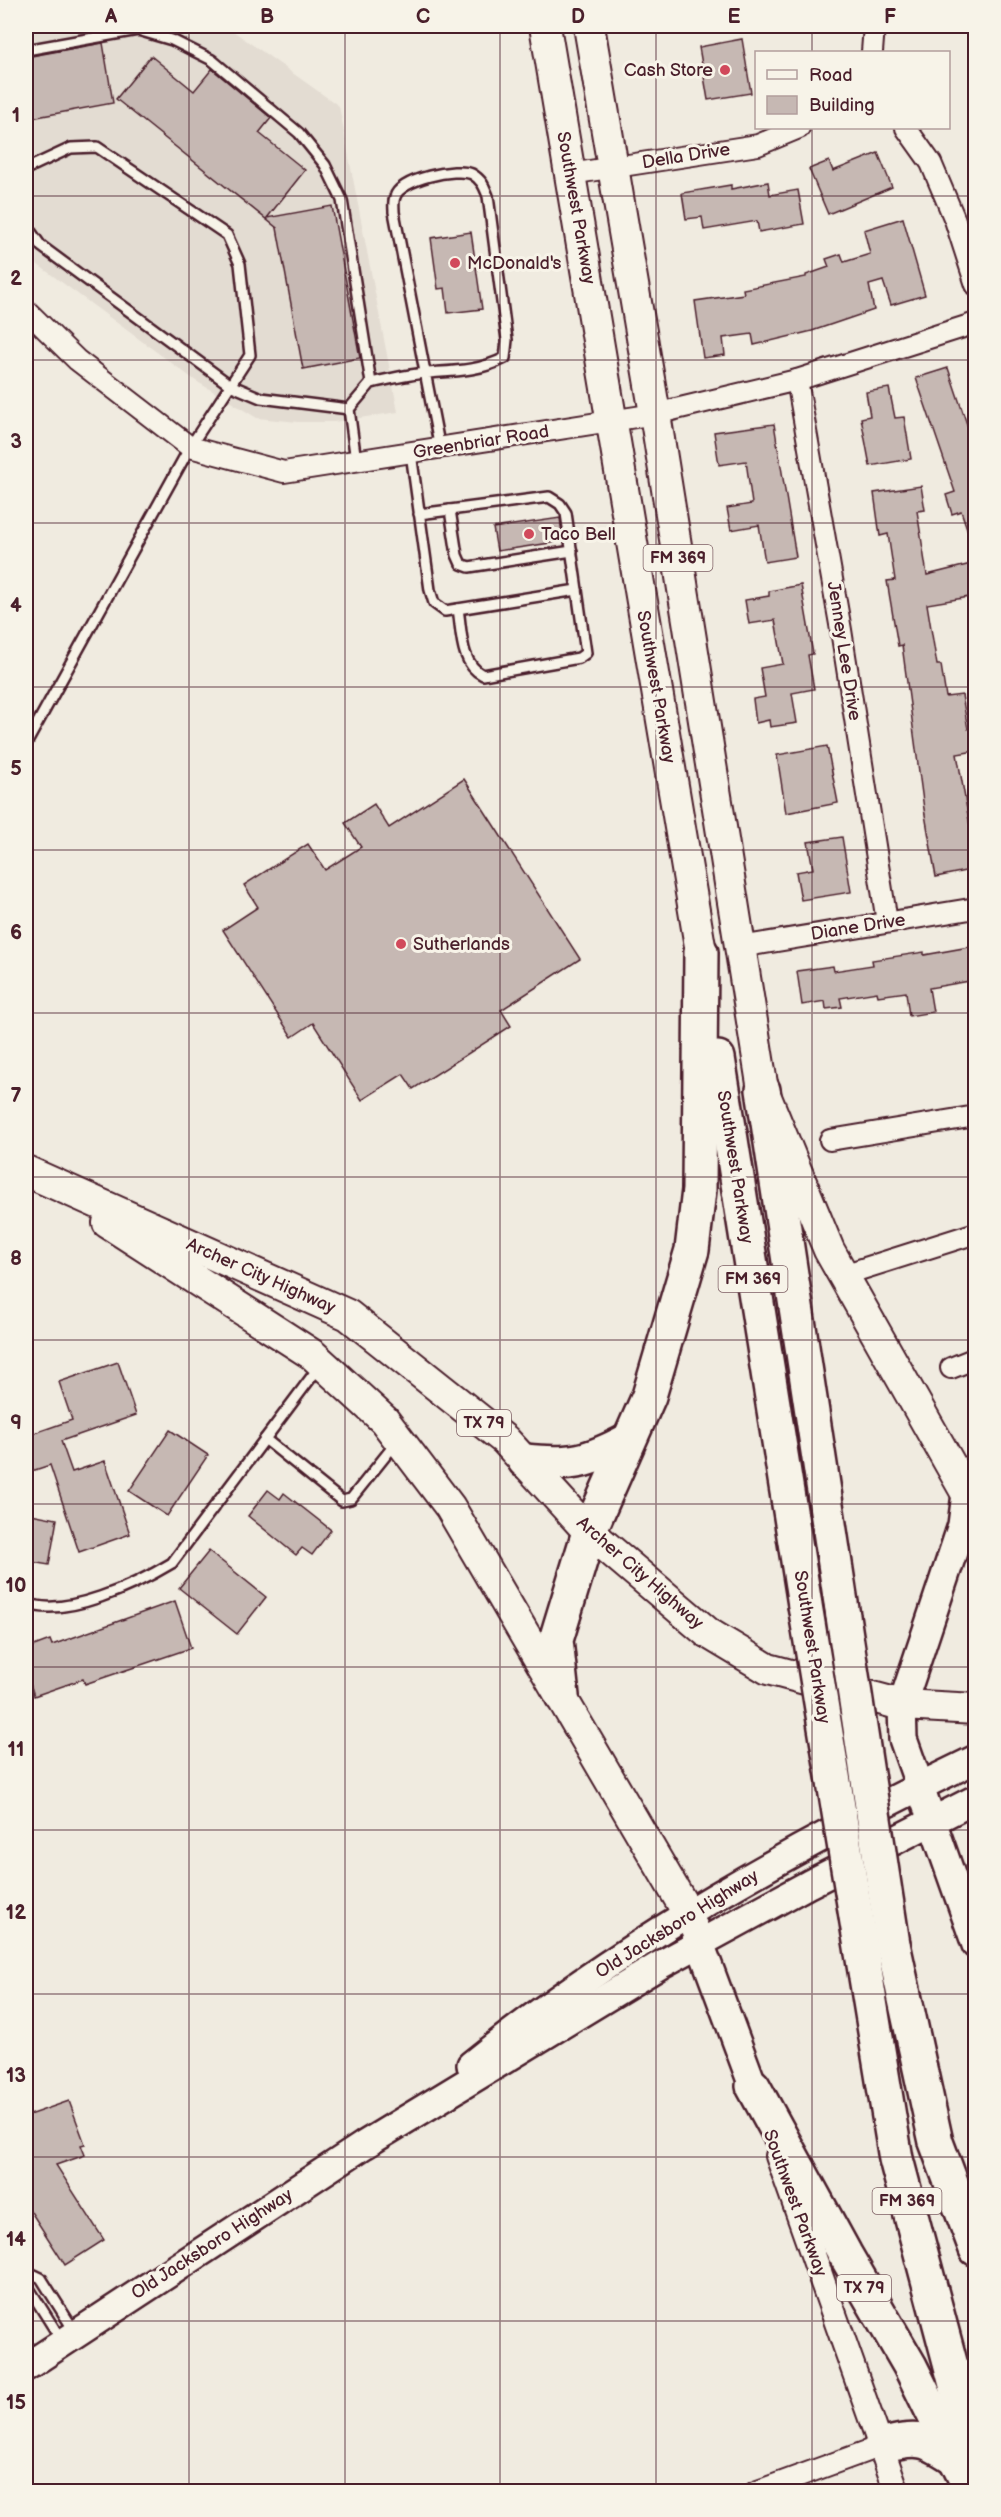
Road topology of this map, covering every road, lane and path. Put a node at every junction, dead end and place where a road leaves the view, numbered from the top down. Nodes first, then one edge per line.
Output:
1 (545, 26) edge
2 (590, 26) edge
3 (874, 26) edge
4 (26, 50) edge
5 (872, 51) edge
6 (797, 129) edge
7 (907, 129) edge
8 (613, 167) junction
9 (26, 169) edge
10 (570, 174) junction
11 (26, 225) edge
12 (975, 285) edge
13 (26, 310) edge
14 (975, 322) edge
15 (426, 373) junction
16 (797, 380) junction
17 (371, 382) junction
18 (230, 385) junction
19 (350, 409) junction
20 (655, 414) junction
21 (612, 423) junction
22 (190, 447) junction
23 (440, 449) junction
24 (411, 453) junction
25 (356, 461) junction
26 (450, 510) junction
27 (419, 514) junction
28 (572, 551) junction
29 (577, 590) junction
30 (458, 609) junction
31 (701, 698) junction
32 (659, 704) junction
33 (26, 744) edge
34 (975, 908) edge
35 (887, 922) junction
36 (740, 947) junction
37 (701, 952) junction
38 (763, 1090) junction
39 (975, 1116) edge
40 (830, 1140) dead end
41 (31, 1173) edge
42 (975, 1233) edge
43 (843, 1275) junction
44 (975, 1358) edge
45 (322, 1363) junction
46 (951, 1368) dead end
47 (265, 1439) junction
48 (399, 1440) junction
49 (629, 1440) junction
50 (525, 1461) junction
51 (971, 1502) edge
52 (589, 1532) junction
53 (26, 1603) edge
54 (562, 1696) junction
55 (902, 1705) junction
56 (975, 1709) edge
57 (975, 1759) edge
58 (921, 1787) junction
59 (975, 1799) edge
60 (933, 1820) junction
61 (688, 1915) junction
62 (701, 1943) junction
63 (975, 1946) edge
64 (753, 2086) junction
65 (400, 2123) junction
66 (975, 2249) edge
67 (26, 2273) edge
68 (69, 2338) junction
69 (26, 2367) edge
70 (881, 2446) junction
71 (967, 2452) edge
72 (755, 2492) edge
73 (897, 2492) edge
74 (972, 2492) edge

1 - 10 main road, Southwest Parkway / FM 369
2 - 8 main road, Southwest Parkway / FM 369
3 - 5 street
4 - 17 lane
6 - 8 street, Della Drive
7 - 12 street
8 - 10 street, Della Drive
8 - 20 main road, Southwest Parkway / FM 369
9 - 18 lane
10 - 21 main road, Southwest Parkway / FM 369
11 - 18 lane
13 - 22 street, Greenbriar Road
14 - 16 street, Greenbriar Road
15 - 15 lane
15 - 17 lane
15 - 23 lane
16 - 20 street, Greenbriar Road
16 - 35 street, Jenney Lee Drive
17 - 19 lane
18 - 19 lane
18 - 22 lane
19 - 25 lane
20 - 21 street, Greenbriar Road
20 - 31 main road, Southwest Parkway / FM 369
21 - 23 street, Greenbriar Road
21 - 32 main road, Southwest Parkway / FM 369
22 - 25 street, Greenbriar Road
22 - 33 lane
23 - 24 street, Greenbriar Road
24 - 25 street, Greenbriar Road
24 - 27 lane
26 - 27 lane
26 - 28 lane
26 - 28 lane
27 - 30 lane
28 - 29 lane
29 - 30 lane
29 - 30 lane
31 - 32 main road
31 - 36 main road, Southwest Parkway / FM 369
32 - 37 main road, Southwest Parkway / FM 369
34 - 35 street, Diane Drive
35 - 36 street, Diane Drive
36 - 38 main road, Southwest Parkway / FM 369
37 - 49 highway
37 - 71 highway, Southwest Parkway / FM 369, bridge
38 - 43 main road
38 - 66 highway, Southwest Parkway / FM 369, bridge
39 - 40 street
41 - 45 main road, Archer City Highway / TX 79
41 - 50 main road, Archer City Highway / TX 79
42 - 43 street
43 - 51 main road
44 - 46 street
45 - 47 lane
45 - 48 main road, Archer City Highway / TX 79
47 - 48 lane
47 - 53 lane
48 - 54 main road, Archer City Highway / TX 79
49 - 50 highway
49 - 52 highway
50 - 52 main road, Archer City Highway / TX 79
51 - 55 main road
52 - 54 highway
52 - 55 main road, Archer City Highway / TX 79
54 - 61 main road, Archer City Highway / TX 79
55 - 56 main road, Archer City Highway / TX 79
55 - 58 main road
57 - 58 main road, Old Jacksboro Highway
58 - 60 main road
58 - 61 main road, Old Jacksboro Highway
59 - 60 main road, Old Jacksboro Highway
60 - 62 main road, Old Jacksboro Highway
60 - 63 main road
61 - 62 main road, Southwest Parkway / TX 79
61 - 65 main road, Old Jacksboro Highway
62 - 64 main road, Southwest Parkway / TX 79
62 - 65 main road, Old Jacksboro Highway
64 - 70 street, Southwest Parkway
64 - 71 highway, TX 79
65 - 68 main road, Old Jacksboro Highway
67 - 68 lane
67 - 68 lane
68 - 69 main road, Old Jacksboro Highway
70 - 71 highway
70 - 72 street
70 - 73 street, Southwest Parkway
71 - 74 highway, TX 79

